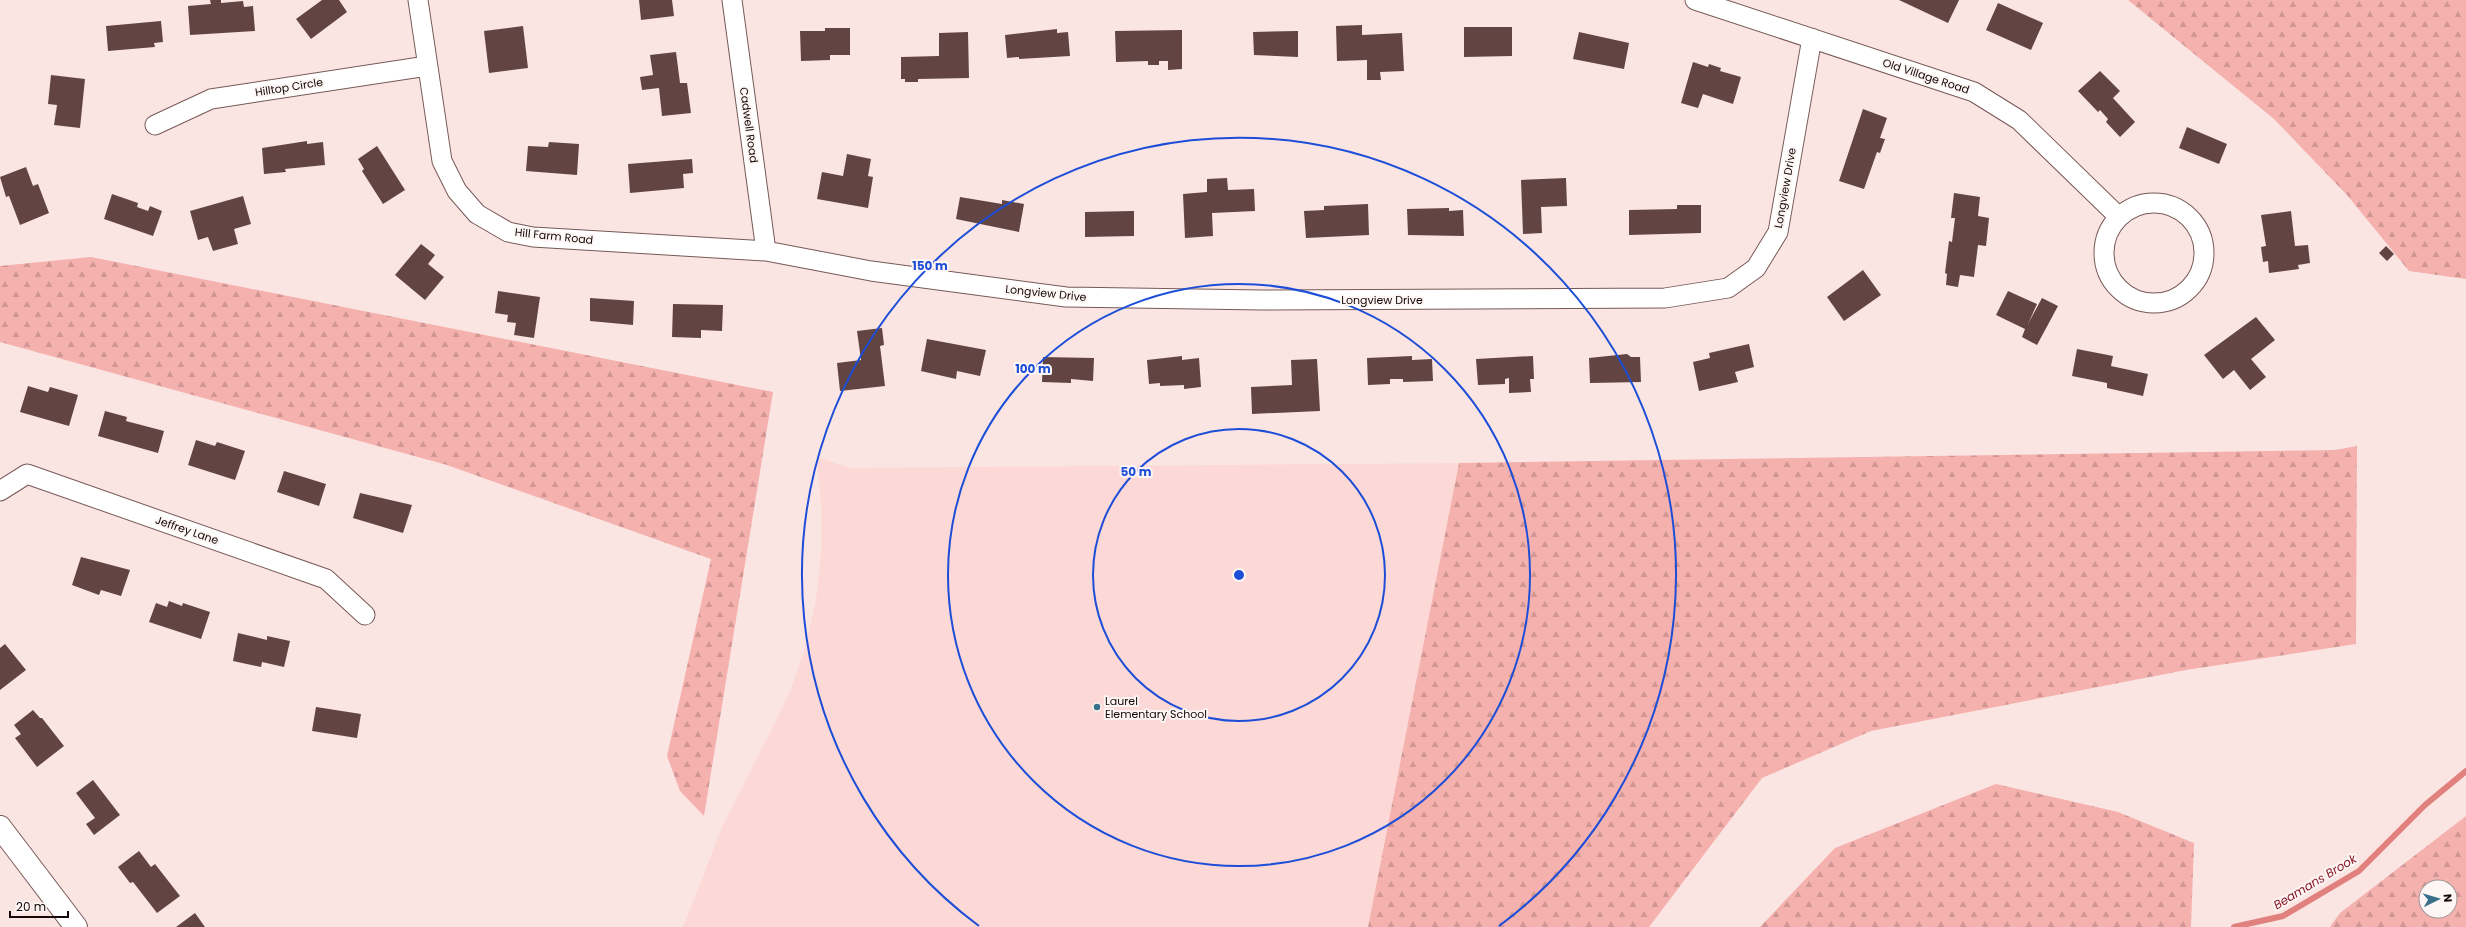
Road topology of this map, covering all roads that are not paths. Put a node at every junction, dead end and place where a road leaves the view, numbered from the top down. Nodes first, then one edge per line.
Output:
1 (418, 0) edge
2 (732, 0) edge
3 (1695, 0) edge
4 (1812, 38) junction
5 (427, 66) junction
6 (155, 125) dead end
7 (2119, 218) junction
8 (766, 251) junction
9 (0, 491) edge
10 (365, 615) dead end
11 (0, 827) edge
12 (76, 927) edge

1 - 5 street, Hill Farm Road
2 - 8 street, Cadwell Road
3 - 4 street, Old Village Road
4 - 7 street, Old Village Road
4 - 8 street, Longview Drive
5 - 6 street, Hilltop Circle
5 - 8 street, Hill Farm Road
7 - 7 street
9 - 10 street, Jeffrey Lane
11 - 12 street

